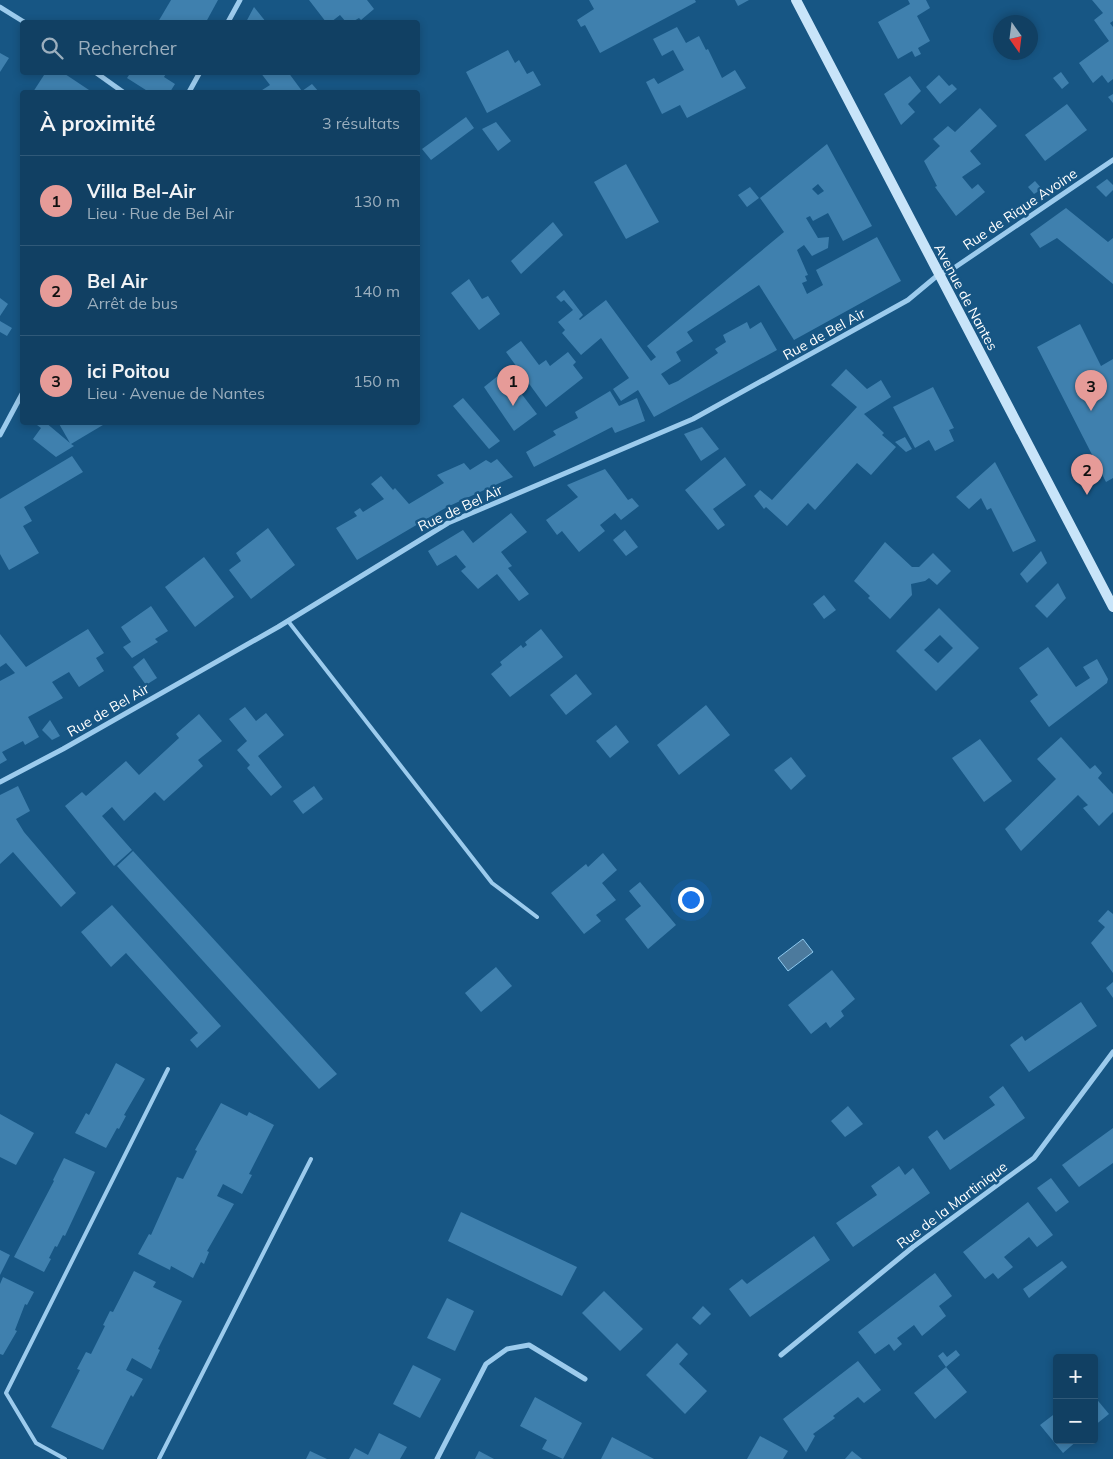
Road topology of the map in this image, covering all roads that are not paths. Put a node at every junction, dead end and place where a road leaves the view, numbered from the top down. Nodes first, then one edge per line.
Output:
1 (240, 0) edge
2 (796, 0) edge
3 (0, 7) edge
4 (21, 20) edge
5 (229, 20) edge
6 (99, 75) edge
7 (198, 75) edge
8 (120, 90) edge
9 (190, 90) edge
10 (1113, 160) edge
11 (938, 275) junction
12 (20, 398) edge
13 (0, 435) edge
14 (1113, 607) edge
15 (288, 621) junction
16 (0, 782) edge
17 (538, 917) dead end
18 (1113, 1052) edge
19 (168, 1069) dead end
20 (311, 1159) dead end
21 (782, 1355) dead end
22 (584, 1379) dead end
23 (65, 1459) edge
24 (159, 1459) edge
25 (437, 1459) edge

1 - 5 street
2 - 11 main road, Avenue de Nantes
3 - 4 street
6 - 8 street
7 - 9 street
10 - 11 street, Rue de Rique Avoine
11 - 14 main road, Avenue de Nantes
11 - 15 street, Rue de Bel Air
12 - 13 street
15 - 16 street, Rue de Bel Air
15 - 17 lane
18 - 21 street, Rue de la Martinique
19 - 23 lane
20 - 24 lane
22 - 25 street

